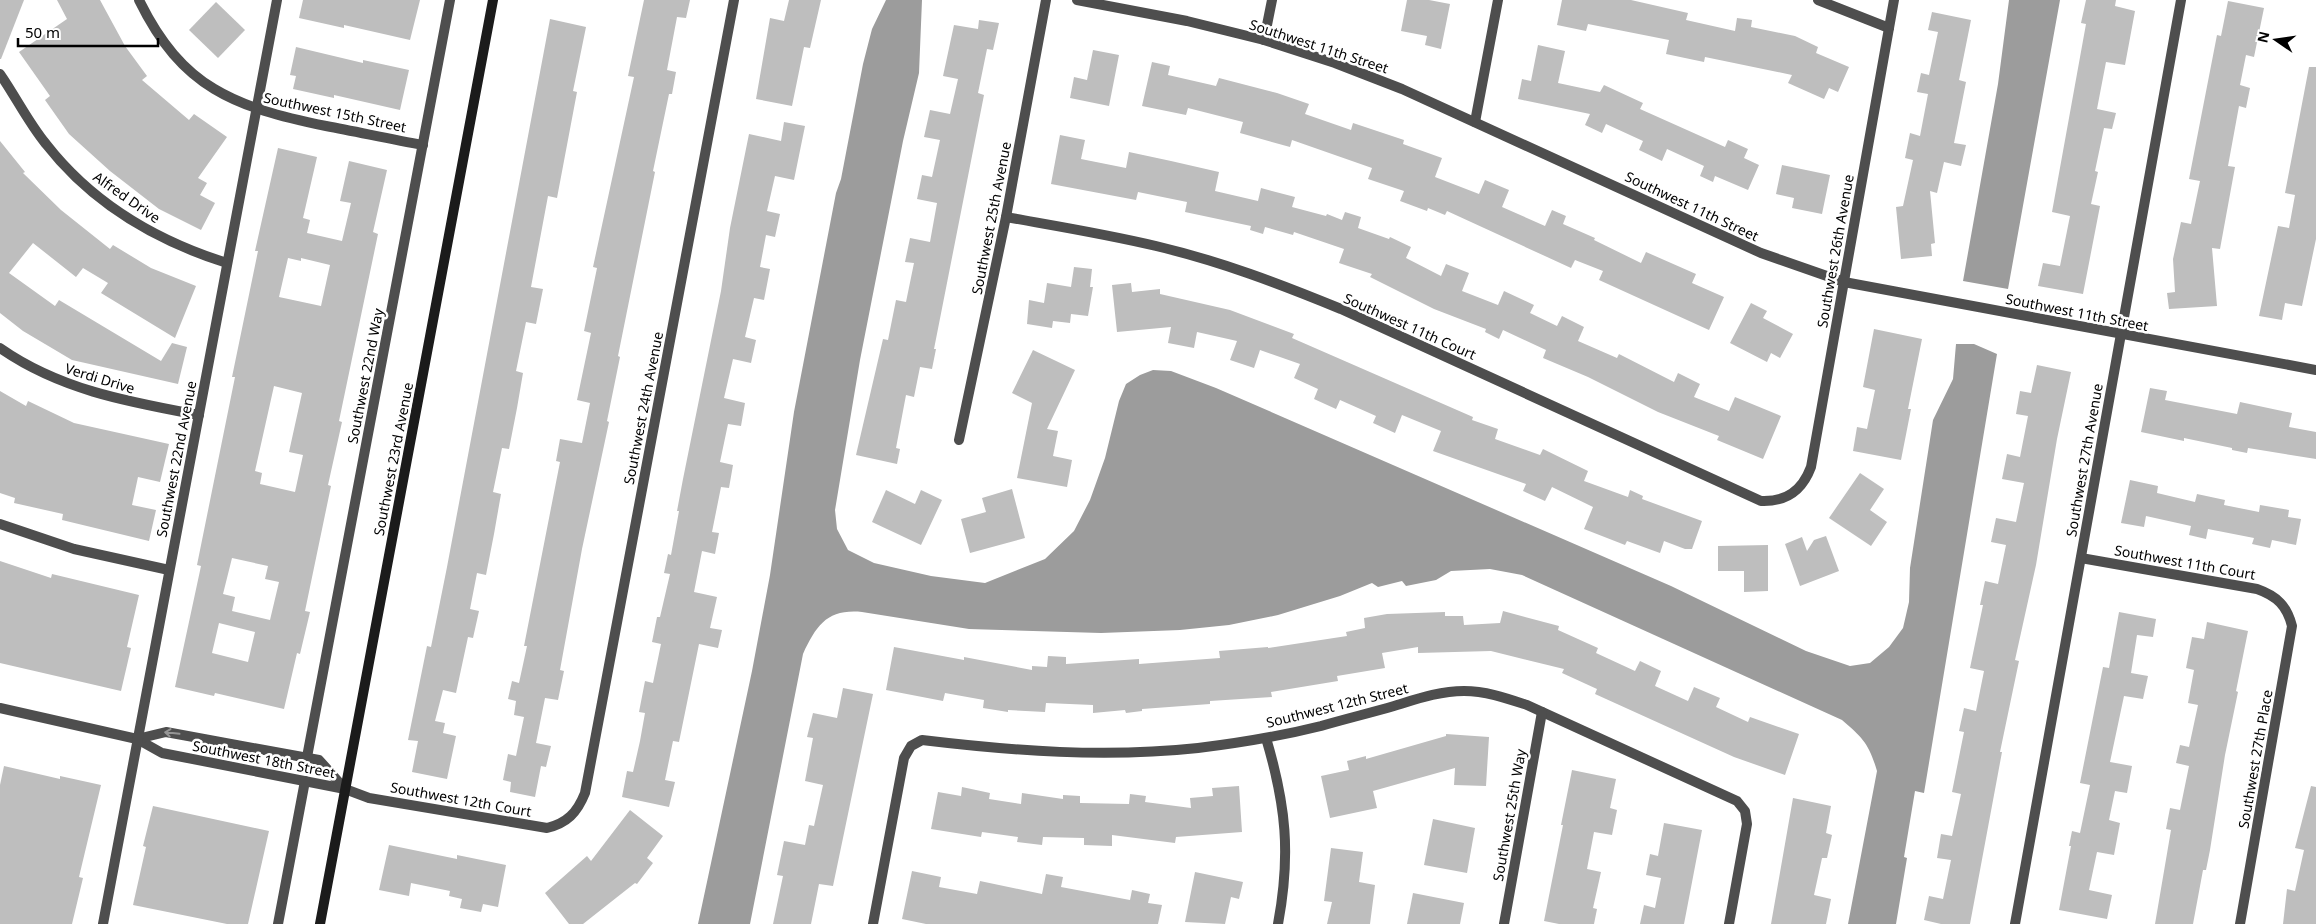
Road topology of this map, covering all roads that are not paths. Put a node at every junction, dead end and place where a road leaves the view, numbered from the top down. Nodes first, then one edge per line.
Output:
1 (139, 0) edge
2 (277, 0) edge
3 (450, 0) edge
4 (493, 0) edge
5 (734, 0) edge
6 (1046, 0) edge
7 (1077, 0) edge
8 (1272, 0) edge
9 (1498, 0) edge
10 (1818, 0) edge
11 (1894, 0) edge
12 (2181, 0) edge
13 (1889, 28) junction
14 (1264, 40) junction
15 (0, 74) edge
16 (256, 110) junction
17 (1475, 122) junction
18 (423, 145) junction
19 (1006, 217) junction
20 (227, 264) junction
21 (1844, 282) junction
22 (2120, 335) junction
23 (0, 348) edge
24 (2316, 370) edge
25 (199, 415) junction
26 (960, 440) dead end
27 (1787, 498) joint
28 (0, 524) edge
29 (2081, 558) junction
30 (169, 570) junction
31 (2281, 602) joint
32 (0, 708) edge
33 (1542, 712) junction
34 (1266, 738) junction
35 (137, 739) junction
36 (307, 757) junction
37 (305, 780) junction
38 (345, 789) junction
39 (571, 817) joint
40 (103, 924) edge
41 (278, 924) edge
42 (320, 924) edge
43 (873, 924) edge
44 (1278, 924) edge
45 (1504, 924) edge
46 (1729, 924) edge
47 (2016, 924) edge
48 (2240, 924) edge

1 - 16 street, Southwest 15th Street
2 - 16 street, Southwest 22nd Avenue
3 - 18 street, Southwest 22nd Way
4 - 38 street, Southwest 23rd Avenue
5 - 39 street, Southwest 24th Avenue
6 - 19 street, Southwest 25th Avenue
7 - 14 street, Southwest 11th Street
8 - 14 street
9 - 17 street
10 - 13 street
11 - 13 street, Southwest 26th Avenue
12 - 22 street, Southwest 27th Avenue
13 - 21 street, Southwest 26th Avenue
14 - 17 street, Southwest 11th Street
15 - 20 street, Alfred Drive
16 - 18 street, Southwest 15th Street
16 - 20 street, Southwest 22nd Avenue
17 - 21 street, Southwest 11th Street
18 - 36 street, Southwest 22nd Way
19 - 26 street, Southwest 25th Avenue
19 - 27 street, Southwest 11th Court
20 - 25 street, Southwest 22nd Avenue
21 - 22 street, Southwest 11th Street
21 - 27 street, Southwest 26th Avenue
22 - 24 street, Southwest 11th Street
22 - 29 street, Southwest 27th Avenue
23 - 25 street, Verdi Drive
25 - 30 street, Southwest 22nd Avenue
28 - 30 street
29 - 31 street, Southwest 11th Court
29 - 47 street, Southwest 27th Avenue
30 - 35 street, Southwest 22nd Avenue
31 - 48 street, Southwest 27th Place
32 - 35 street, Southwest 18th Street
33 - 34 street, Southwest 12th Street
33 - 45 street, Southwest 25th Way
33 - 46 street, Southwest 12th Street
34 - 43 street, Southwest 12th Street
34 - 44 street
36 -> 35 street, Southwest 18th Street
35 - 37 street, Southwest 18th Street
35 - 40 street, Southwest 22nd Avenue
36 - 38 street, Southwest 18th Street
37 - 38 street, Southwest 18th Street
37 - 41 street
38 - 39 street, Southwest 12th Court
38 - 42 street, Southwest 23rd Avenue

